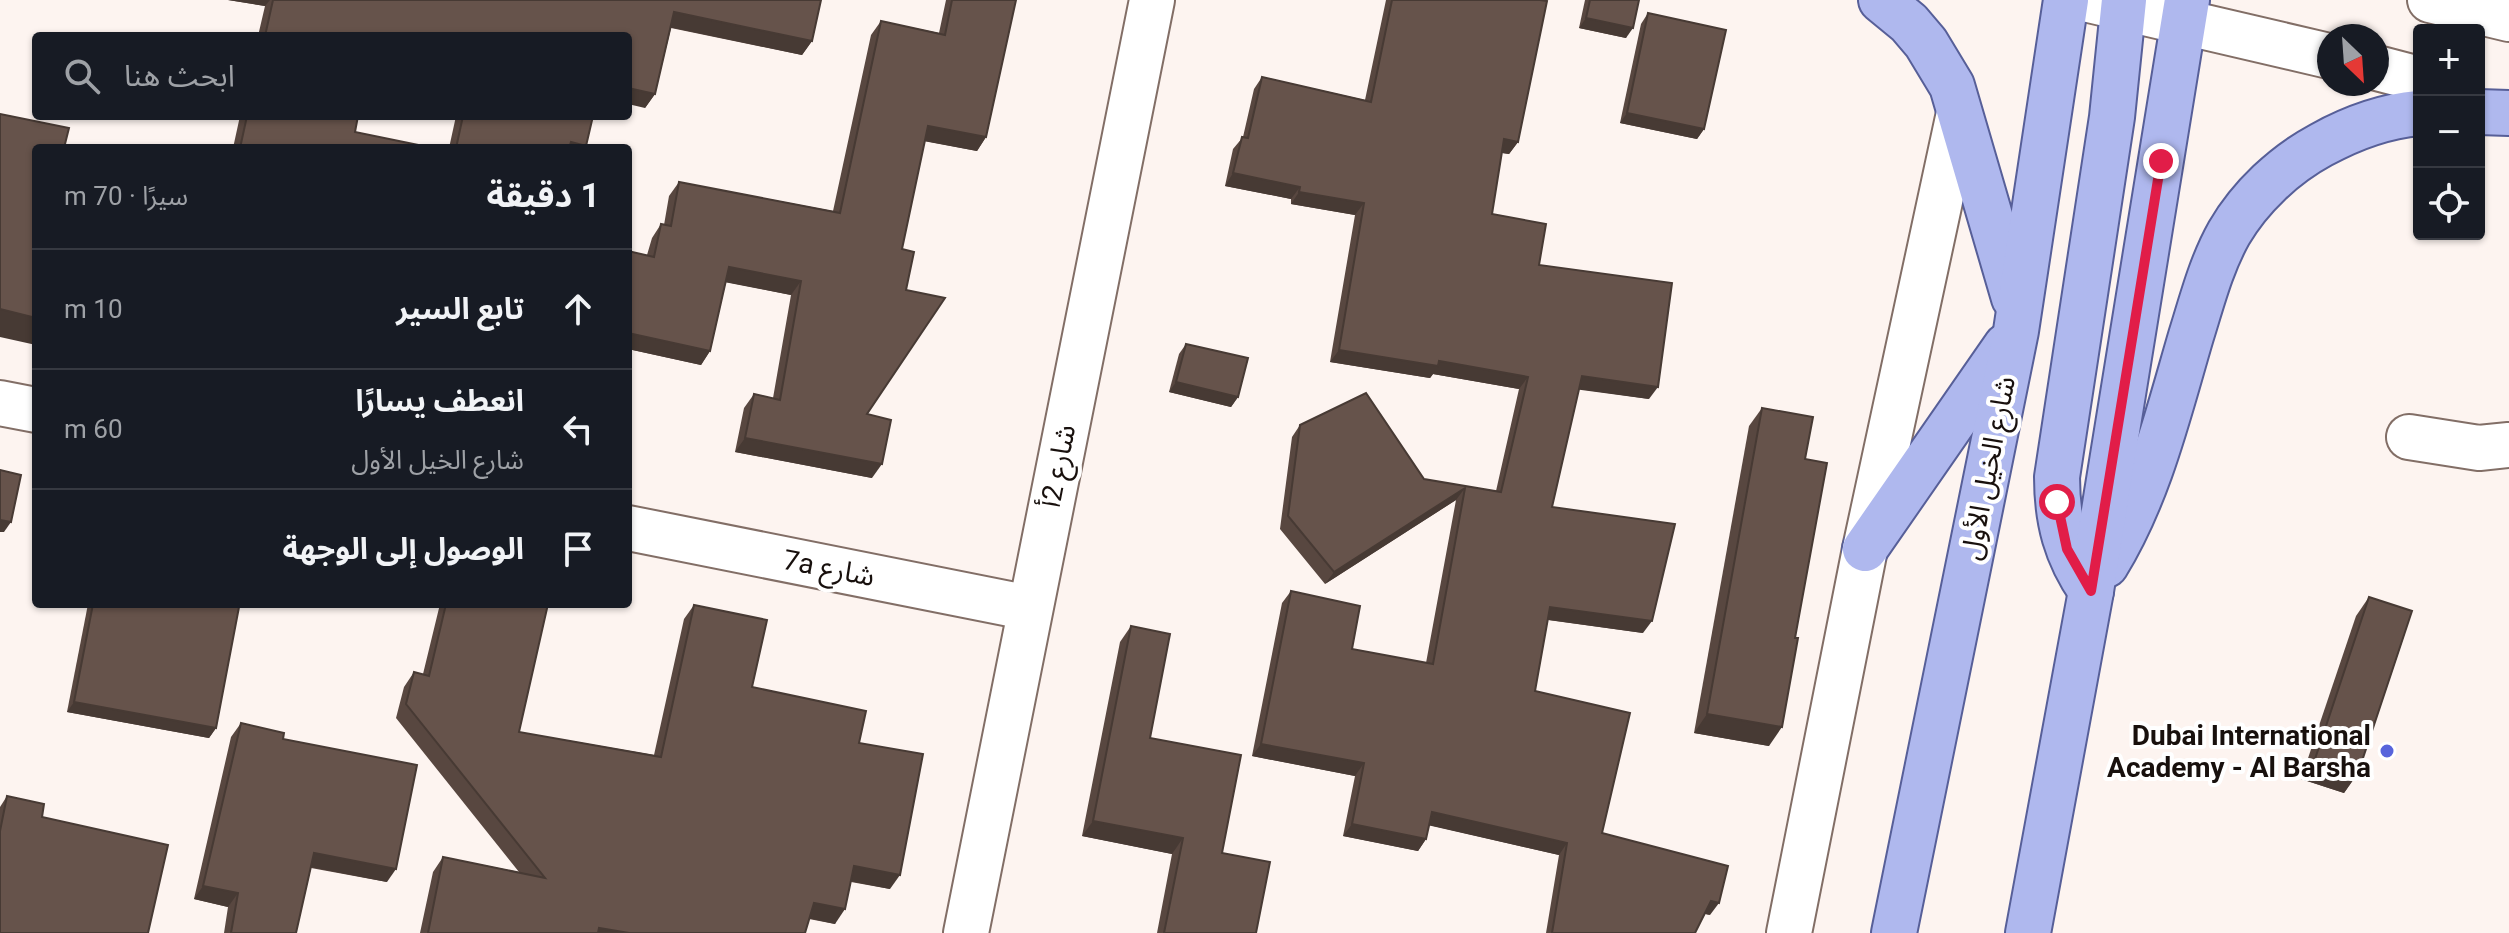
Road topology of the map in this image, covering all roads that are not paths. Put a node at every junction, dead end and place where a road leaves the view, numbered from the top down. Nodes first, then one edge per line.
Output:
1 (1152, 0) edge
2 (1881, 0) edge
3 (2066, 0) edge
4 (2430, 0) edge
5 (2113, 3) edge
6 (2182, 7) edge
7 (2509, 19) edge
8 (2317, 52) edge
9 (2389, 71) edge
10 (2413, 77) edge
11 (2485, 96) edge
12 (2509, 102) edge
13 (2485, 112) edge
14 (1959, 113) junction
15 (2509, 113) edge
16 (2413, 114) edge
17 (2017, 322) junction
18 (0, 403) edge
19 (32, 409) edge
20 (2409, 437) dead end
21 (2509, 445) edge
22 (632, 529) edge
23 (1865, 549) junction
24 (2091, 591) junction
25 (1030, 608) junction
26 (966, 933) edge
27 (1789, 933) edge
28 (1894, 933) edge
29 (2028, 933) edge

1 - 25 street, شارع 2أ
2 - 14 main road
3 - 17 main road, شارع الخيل الأول
4 - 7 street
5 - 6 street
5 - 24 main road
6 - 8 street
6 - 24 main road
9 - 10 street
11 - 12 street
13 - 15 main road
14 - 17 main road
14 - 23 street
16 - 24 main road
17 - 23 main road
17 - 28 main road, شارع الخيل الأول
18 - 19 street
20 - 21 street
22 - 25 street, 7a شارع
23 - 27 street
24 - 29 main road
25 - 26 street, شارع 2أ

